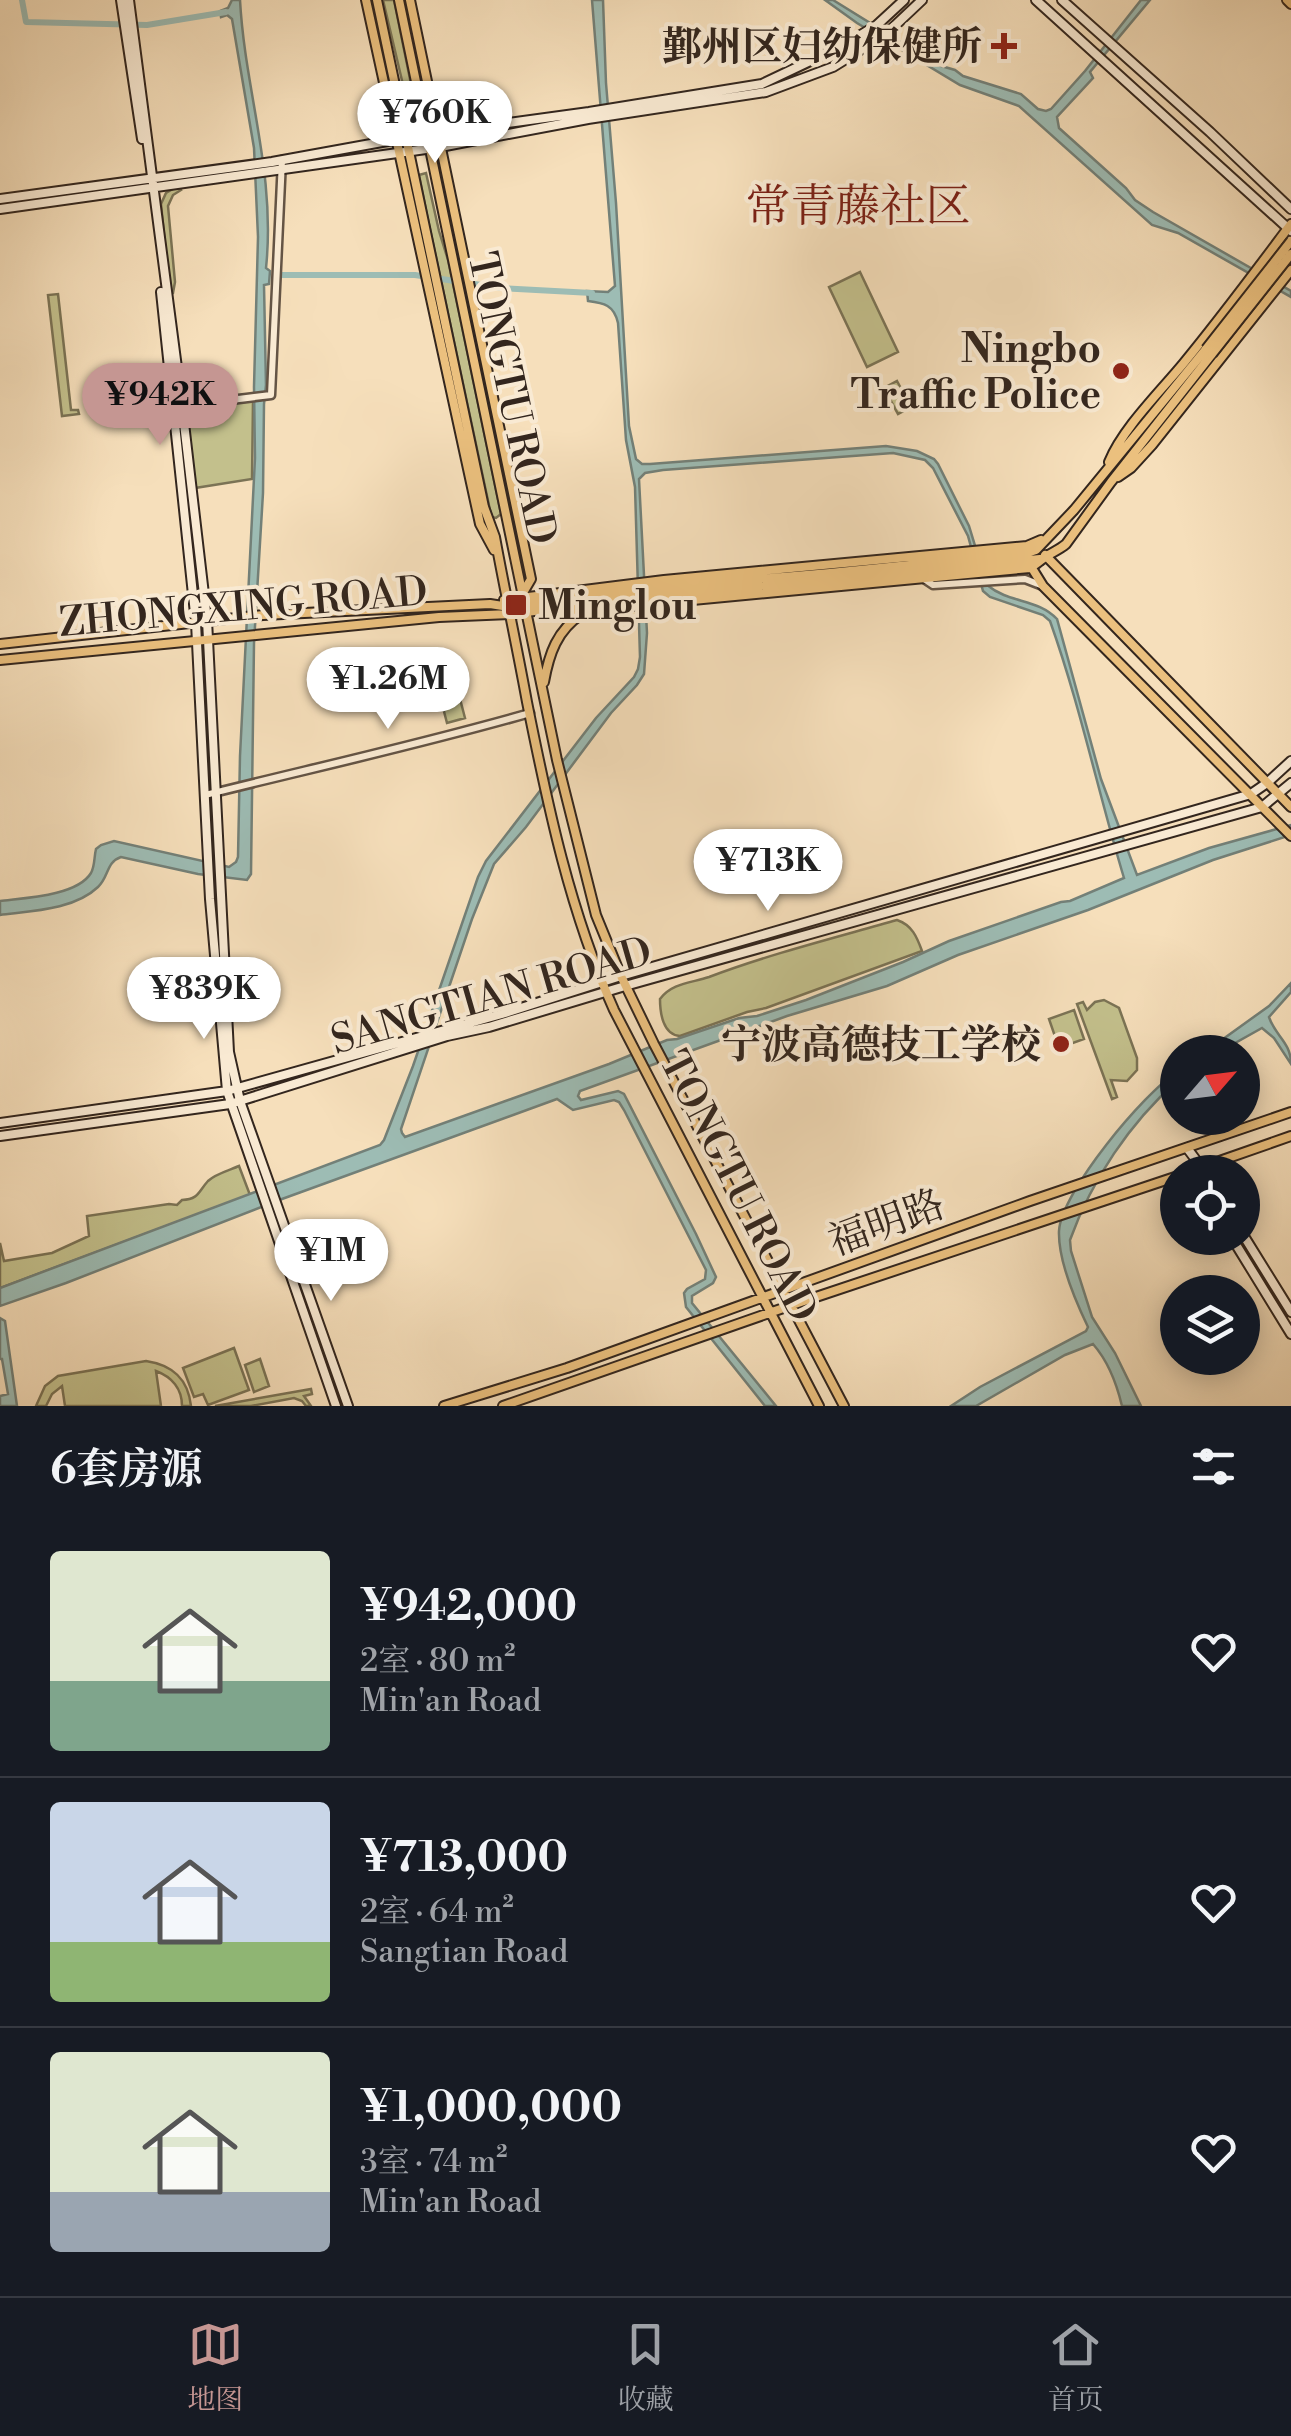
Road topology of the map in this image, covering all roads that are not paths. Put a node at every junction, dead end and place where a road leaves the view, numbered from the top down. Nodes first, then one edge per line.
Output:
1 (125, 0) edge
2 (366, 0) edge
3 (377, 0) edge
4 (399, 0) edge
5 (410, 0) edge
6 (904, 0) edge
7 (922, 0) edge
8 (1036, 0) edge
9 (1062, 0) edge
10 (626, 110) junction
11 (589, 116) junction
12 (438, 132) junction
13 (426, 134) junction
14 (401, 138) junction
15 (440, 147) junction
16 (429, 148) junction
17 (404, 152) junction
18 (278, 166) junction
19 (151, 184) junction
20 (0, 199) edge
21 (1291, 208) edge
22 (0, 209) edge
23 (1290, 228) edge
24 (1291, 241) edge
25 (1291, 254) edge
26 (427, 262) junction
27 (1291, 270) edge
28 (1209, 351) junction
29 (182, 406) junction
30 (1107, 478) junction
31 (1034, 556) junction
32 (500, 562) junction
33 (985, 565) junction
34 (973, 566) junction
35 (1044, 586) junction
36 (664, 591) junction
37 (616, 597) junction
38 (526, 604) junction
39 (509, 610) junction
40 (588, 611) junction
41 (207, 622) junction
42 (196, 623) junction
43 (208, 640) junction
44 (196, 641) junction
45 (0, 644) edge
46 (0, 660) edge
47 (543, 691) junction
48 (530, 713) junction
49 (1291, 761) edge
50 (1291, 783) edge
51 (1267, 784) junction
52 (215, 793) junction
53 (1251, 794) junction
54 (1279, 795) junction
55 (205, 796) junction
56 (1262, 807) junction
57 (1291, 807) edge
58 (1291, 836) edge
59 (620, 976) junction
60 (602, 982) junction
61 (626, 986) junction
62 (606, 992) junction
63 (446, 1033) junction
64 (415, 1043) junction
65 (237, 1088) junction
66 (226, 1091) junction
67 (240, 1101) junction
68 (230, 1104) junction
69 (1291, 1112) edge
70 (0, 1123) edge
71 (0, 1136) edge
72 (1291, 1136) edge
73 (1187, 1148) junction
74 (1190, 1155) edge
75 (1239, 1155) edge
76 (1160, 1182) edge
77 (265, 1185) junction
78 (276, 1216) junction
79 (1242, 1255) edge
80 (1256, 1255) edge
81 (785, 1291) junction
82 (762, 1299) junction
83 (792, 1306) junction
84 (1291, 1312) edge
85 (770, 1313) junction
86 (1291, 1334) edge
87 (336, 1406) edge
88 (348, 1406) edge
89 (444, 1406) edge
90 (502, 1406) edge
91 (818, 1406) edge
92 (844, 1406) edge

1 - 19 main road
2 - 14 main road
3 - 14 main road, TONGTU ROAD
4 - 13 main road, TONGTU ROAD
5 - 12 main road
6 - 10 main road
7 - 10 main road
8 - 23 main road
9 - 21 main road
10 - 11 main road
11 - 12 main road
11 - 15 main road
12 - 13 main road
12 - 15 main road
13 - 14 main road
13 - 16 main road, TONGTU ROAD
14 - 17 main road, TONGTU ROAD
14 - 18 main road
15 - 16 main road
15 - 38 main road
16 - 17 main road
16 - 38 main road, TONGTU ROAD
17 - 18 main road
17 - 26 main road, TONGTU ROAD
18 - 19 main road
18 - 29 street
19 - 20 main road
19 - 22 main road
19 - 29 main road
19 - 42 main road
23 - 30 main road
24 - 28 main road, bridge
25 - 28 main road, bridge
26 - 32 main road, TONGTU ROAD
26 - 32 main road
27 - 30 main road
28 - 30 main road
29 - 41 main road
30 - 31 main road
30 - 31 main road
31 - 33 main road
31 - 33 main road, ZHONGXING ROAD
31 - 35 main road
31 - 51 main road
32 - 39 main road, TONGTU ROAD
33 - 34 main road, ZHONGXING ROAD
33 - 34 main road
33 - 35 street
34 - 36 main road, ZHONGXING ROAD
34 - 36 main road
35 - 53 main road
36 - 37 main road, ZHONGXING ROAD
36 - 37 main road, ZHONGXING ROAD
37 - 38 main road, ZHONGXING ROAD
37 - 38 main road, ZHONGXING ROAD
37 - 40 main road, ZHONGXING ROAD
38 - 39 main road, ZHONGXING ROAD
38 - 39 main road, ZHONGXING ROAD
38 - 40 main road, ZHONGXING ROAD
38 - 47 main road, TONGTU ROAD
39 - 41 main road, ZHONGXING ROAD
39 - 43 main road, ZHONGXING ROAD
39 - 48 main road, TONGTU ROAD
40 - 47 main road
41 - 42 main road, ZHONGXING ROAD
41 - 43 main road
42 - 44 main road
42 - 45 main road, ZHONGXING ROAD
43 - 44 main road, ZHONGXING ROAD
43 - 52 main road
44 - 46 main road, ZHONGXING ROAD
44 - 55 main road
47 - 59 main road, TONGTU ROAD
48 - 52 street
48 - 60 main road, TONGTU ROAD
49 - 51 main road, SANGTIAN ROAD
50 - 54 main road, SANGTIAN ROAD
51 - 53 main road, SANGTIAN ROAD
51 - 54 main road
52 - 55 street
52 - 65 main road
53 - 56 main road
53 - 59 main road, SANGTIAN ROAD
54 - 56 main road, SANGTIAN ROAD
54 - 57 main road
55 - 66 main road
56 - 58 main road
56 - 61 main road, SANGTIAN ROAD
59 - 60 main road, SANGTIAN ROAD
59 - 61 main road, TONGTU ROAD
60 - 62 main road, TONGTU ROAD
60 - 63 main road, SANGTIAN ROAD
61 - 62 main road, SANGTIAN ROAD
61 - 81 main road, TONGTU ROAD
62 - 63 main road, SANGTIAN ROAD
62 - 82 main road, TONGTU ROAD
63 - 64 main road, SANGTIAN ROAD
64 - 65 main road, SANGTIAN ROAD
64 - 67 main road, SANGTIAN ROAD
65 - 66 main road, SANGTIAN ROAD
65 - 67 main road
66 - 68 main road
66 - 70 main road, SANGTIAN ROAD
67 - 68 main road, SANGTIAN ROAD
67 - 77 main road
68 - 71 main road, SANGTIAN ROAD
68 - 77 main road
69 - 73 main road, 福明路
72 - 75 main road
73 - 74 main road
73 - 81 main road, 福明路
76 - 83 main road, 福明路
77 - 78 main road
78 - 87 main road
78 - 88 main road
79 - 86 main road
80 - 84 main road
81 - 82 main road, 福明路
81 - 83 main road, TONGTU ROAD
82 - 85 main road, TONGTU ROAD
82 - 89 main road, 福明路
83 - 85 main road, 福明路
83 - 92 main road, TONGTU ROAD
85 - 90 main road, 福明路
85 - 91 main road, TONGTU ROAD

